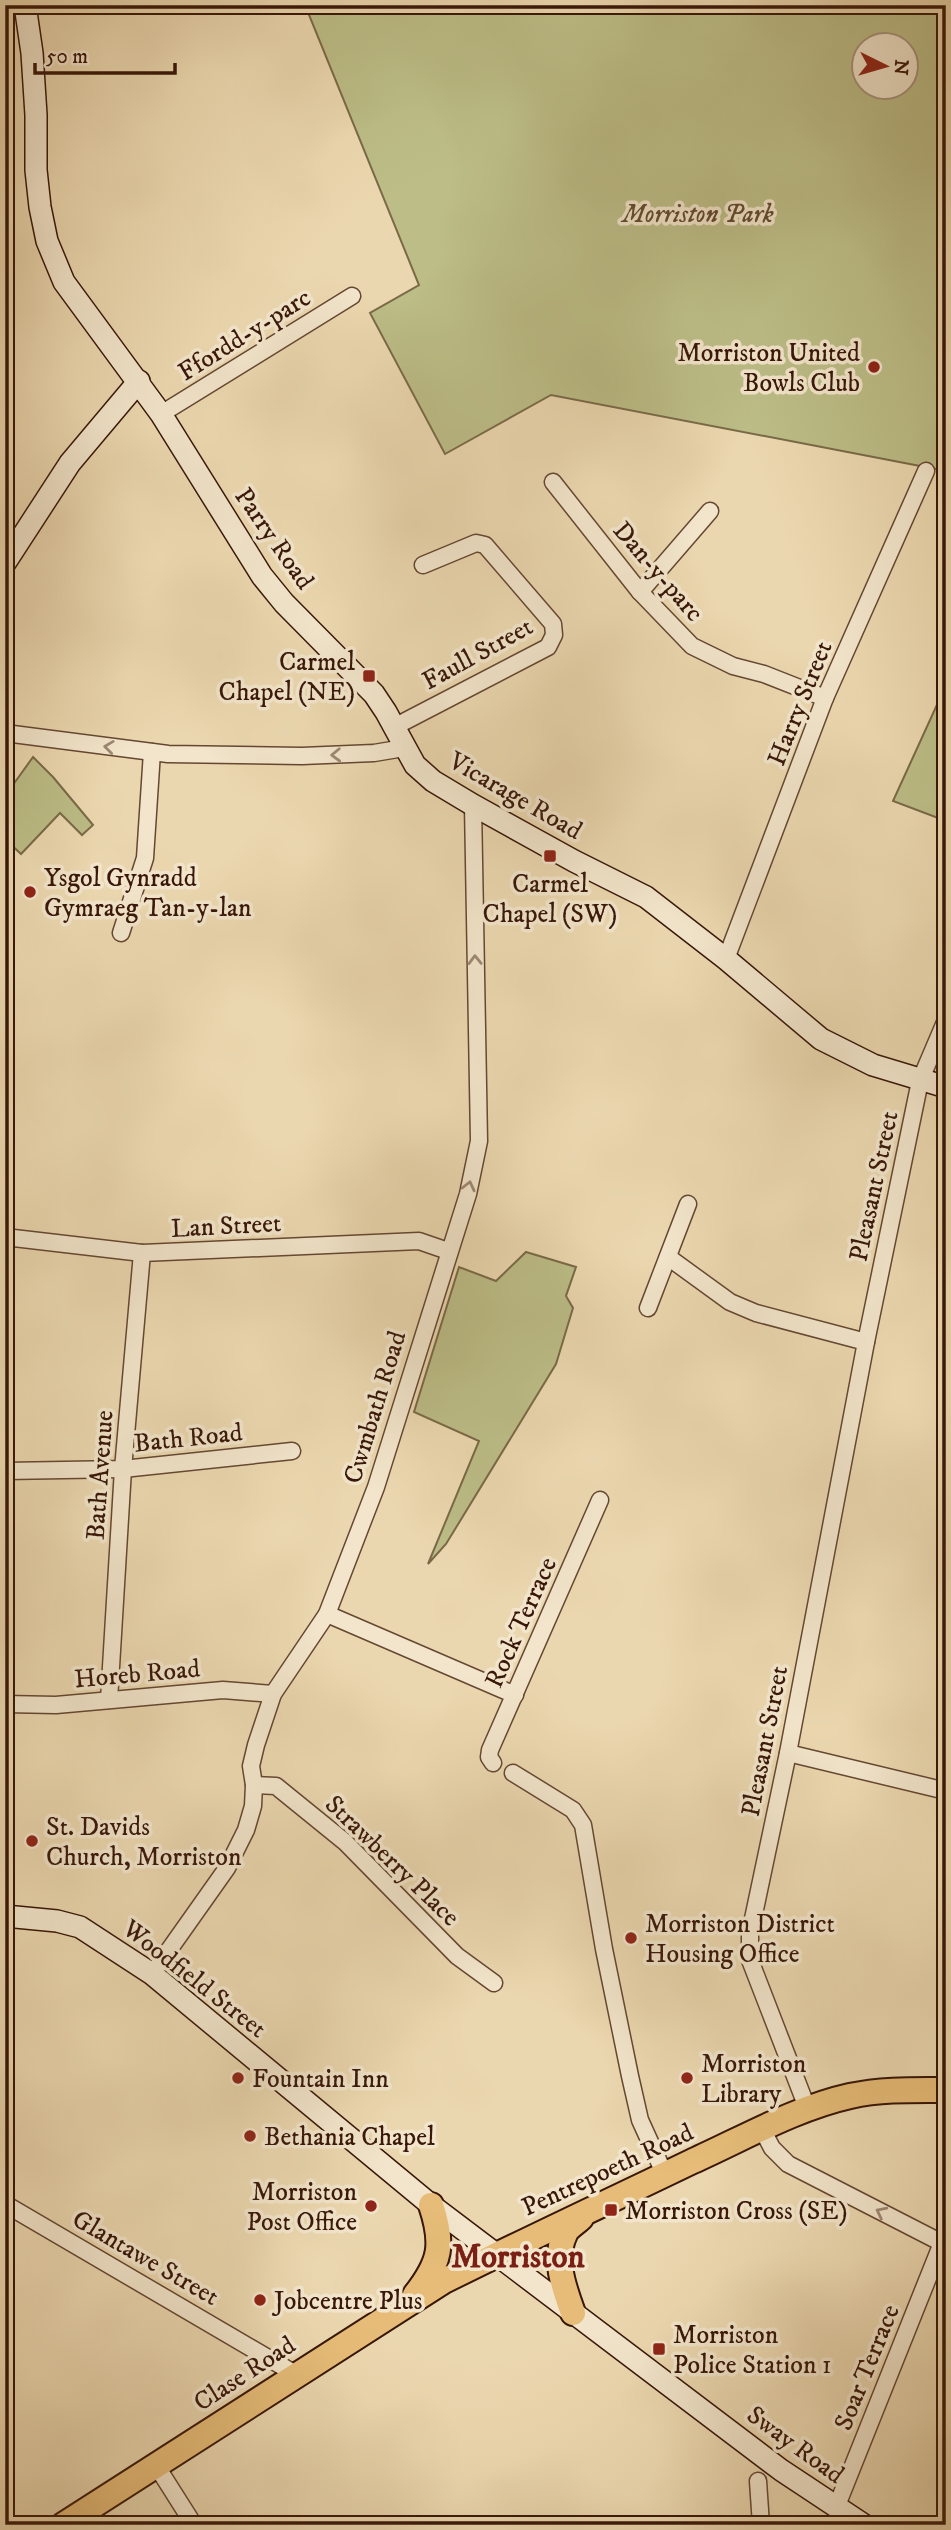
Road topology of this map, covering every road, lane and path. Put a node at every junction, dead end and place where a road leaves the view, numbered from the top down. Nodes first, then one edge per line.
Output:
1 (25, 5) edge
2 (352, 296) dead end
3 (139, 381) junction
4 (162, 414) junction
5 (926, 471) dead end
6 (553, 482) dead end
7 (710, 512) dead end
8 (5, 563) edge
9 (423, 565) dead end
10 (640, 592) junction
11 (825, 698) junction
12 (394, 727) junction
13 (5, 733) edge
14 (404, 748) junction
15 (152, 752) junction
16 (473, 805) junction
17 (121, 933) dead end
18 (726, 959) junction
19 (946, 1020) edge
20 (920, 1080) junction
21 (946, 1087) edge
22 (688, 1205) dead end
23 (5, 1237) edge
24 (448, 1251) junction
25 (142, 1253) junction
26 (668, 1257) junction
27 (648, 1308) dead end
28 (866, 1342) junction
29 (292, 1451) dead end
30 (123, 1469) junction
31 (5, 1471) edge
32 (600, 1500) dead end
33 (327, 1614) junction
34 (273, 1694) junction
35 (515, 1695) junction
36 (109, 1700) junction
37 (5, 1704) edge
38 (788, 1753) junction
39 (493, 1763) dead end
40 (513, 1773) dead end
41 (254, 1785) junction
42 (946, 1791) edge
43 (5, 1916) edge
44 (152, 1974) junction
45 (494, 1983) dead end
46 (946, 2090) edge
47 (808, 2110) junction
48 (762, 2129) junction
49 (665, 2175) junction
50 (5, 2204) edge
51 (431, 2205) junction
52 (593, 2209) junction
53 (496, 2255) junction
54 (408, 2304) junction
55 (573, 2312) junction
56 (297, 2375) junction
57 (156, 2465) junction
58 (758, 2481) dead end
59 (836, 2508) junction
60 (63, 2525) edge
61 (194, 2525) edge
62 (761, 2525) edge
63 (864, 2525) edge

1 - 3 street, Parry Road
2 - 4 street, Ffordd-y-parc
3 - 4 street, Parry Road
3 - 8 street
4 - 12 street, Parry Road
5 - 11 street, Harry Street
6 - 10 street, Dan-y-parc
7 - 10 street
9 - 12 street, Faull Street
10 - 11 street, Dan-y-parc
11 - 18 street, Harry Street
12 - 14 street, Parry Road
15 -> 13 street
14 -> 15 street
14 - 16 street, Vicarage Road
15 - 17 street
16 - 18 street, Vicarage Road
24 -> 16 street, Cwmbath Road
18 - 20 street, Vicarage Road
19 - 20 street, Pleasant Street
20 - 21 street, Vicarage Road
20 - 28 street, Pleasant Street
22 - 26 street
23 - 25 street, Lan Street
24 - 25 street, Lan Street
24 - 33 street, Cwmbath Road
25 - 30 street, Bath Avenue
26 - 27 street
26 - 28 street
28 - 38 street, Pleasant Street
29 - 30 street, Bath Road
30 - 31 street, Bath Road
30 - 36 street, Bath Avenue
32 - 35 street, Rock Terrace
33 - 34 street, Cwmbath Road
33 - 35 street
34 - 36 street, Horeb Road
34 - 41 street, Cwmbath Road
35 - 39 street, Rock Terrace
36 - 37 street, Horeb Road
38 - 42 street
38 - 47 street, Pleasant Street
40 - 49 street
41 - 44 street, Cwmbath Road
41 - 45 street, Strawberry Place
43 - 44 street, Woodfield Street
44 - 51 street, Woodfield Street
46 - 47 main road, Pentrepoeth Road
47 - 48 main road, Pentrepoeth Road
48 - 49 main road, Pentrepoeth Road
59 -> 48 street, Soar Terrace
49 - 52 main road, Pentrepoeth Road
50 - 56 street, Glantawe Street
51 - 53 street, Woodfield Street
51 - 54 main road
52 - 53 main road, Pentrepoeth Road
52 - 55 main road
53 - 54 main road, Clase Road
53 - 55 street, Sway Road
54 - 56 main road, Clase Road
55 - 59 street, Sway Road
56 - 57 main road, Clase Road
57 - 60 main road, Clase Road
57 - 61 street
58 - 62 street
59 - 63 street, Sway Road

